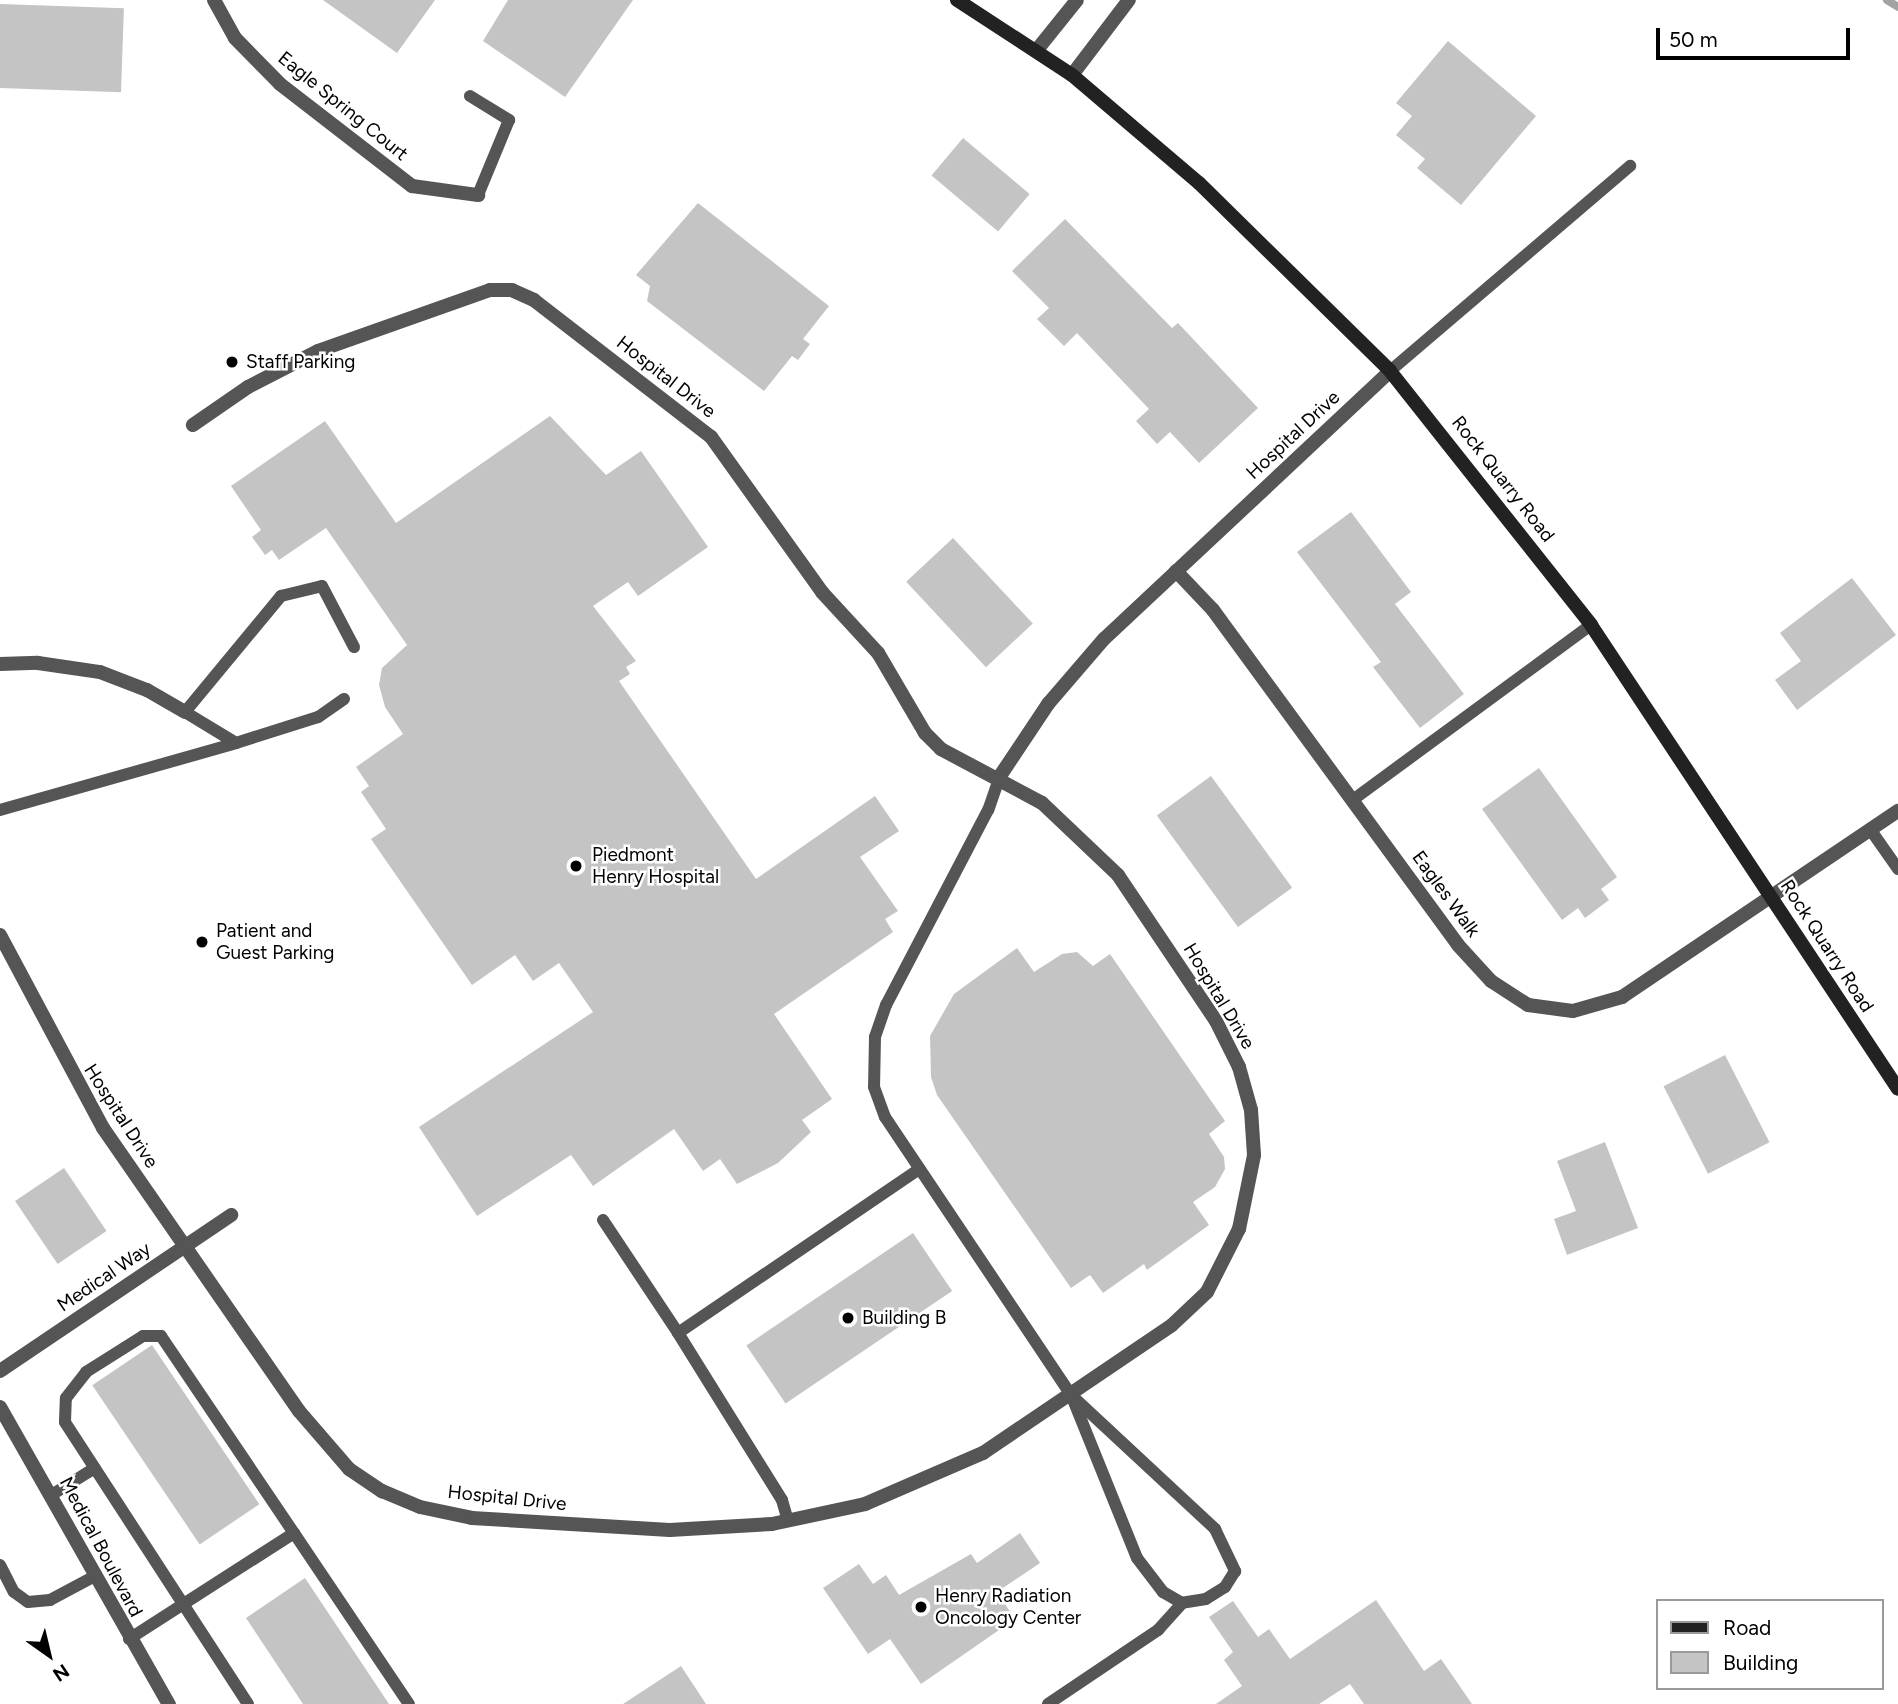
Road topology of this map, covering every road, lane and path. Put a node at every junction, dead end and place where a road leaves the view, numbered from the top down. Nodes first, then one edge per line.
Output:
1 (214, 0) edge
2 (957, 0) edge
3 (1077, 0) edge
4 (1129, 0) edge
5 (1036, 51) junction
6 (1072, 75) junction
7 (470, 96) dead end
8 (1630, 166) dead end
9 (478, 195) joint
10 (1390, 370) junction
11 (193, 425) dead end
12 (1176, 571) junction
13 (1591, 625) junction
14 (354, 647) dead end
15 (0, 664) edge
16 (344, 699) dead end
17 (186, 712) junction
18 (236, 743) junction
19 (1000, 776) junction
20 (1354, 799) junction
21 (0, 810) edge
22 (1898, 811) edge
23 (1870, 829) junction
24 (1898, 869) edge
25 (1771, 893) junction
26 (0, 935) edge
27 (1898, 1089) edge
28 (919, 1168) junction
29 (230, 1215) dead end
30 (603, 1220) dead end
31 (184, 1245) junction
32 (678, 1333) junction
33 (0, 1371) edge
34 (1071, 1395) junction
35 (0, 1407) edge
36 (95, 1468) junction
37 (53, 1494) junction
38 (788, 1521) junction
39 (294, 1533) junction
40 (0, 1565) edge
41 (95, 1576) junction
42 (1182, 1603) junction
43 (181, 1605) junction
44 (129, 1639) junction
45 (169, 1704) edge
46 (248, 1704) edge
47 (409, 1704) edge
48 (1048, 1704) edge

1 - 9 street, Eagle Spring Court
2 - 5 street, Rock Quarry Road
3 - 5 street
4 - 6 street
5 - 6 street, Rock Quarry Road
6 - 10 street, Rock Quarry Road
7 - 9 lane
8 - 10 lane
10 - 12 street, Hospital Drive
10 - 13 street, Rock Quarry Road
11 - 19 street, Hospital Drive
12 - 19 street, Hospital Drive
12 - 20 street, Eagles Walk
13 - 20 lane
13 - 25 street, Rock Quarry Road
14 - 17 lane
15 - 17 street
16 - 18 lane
17 - 18 lane
18 - 21 lane
19 - 28 lane, Hospital Drive
19 - 34 street, Hospital Drive
20 - 25 street, Eagles Walk
22 - 23 street, Eagles Walk
23 - 24 lane
23 - 25 street, Eagles Walk
25 - 27 street, Rock Quarry Road
26 - 31 street, Hospital Drive
28 - 32 lane
28 - 34 lane, Hospital Drive
29 - 31 street, Medical Way
30 - 32 lane
31 - 33 street, Medical Way
31 - 38 street, Hospital Drive
32 - 38 lane
34 - 38 street, Hospital Drive
34 - 42 lane, Hospital Drive
34 - 42 lane, Hospital Drive
35 - 37 street, Medical Boulevard
36 - 37 lane
36 - 39 lane
36 - 43 lane
37 - 41 street, Medical Boulevard
39 - 43 lane
39 - 47 lane
40 - 41 lane
41 - 44 street, Medical Boulevard
42 - 48 lane
43 - 44 lane
43 - 46 lane
44 - 45 street, Medical Boulevard

